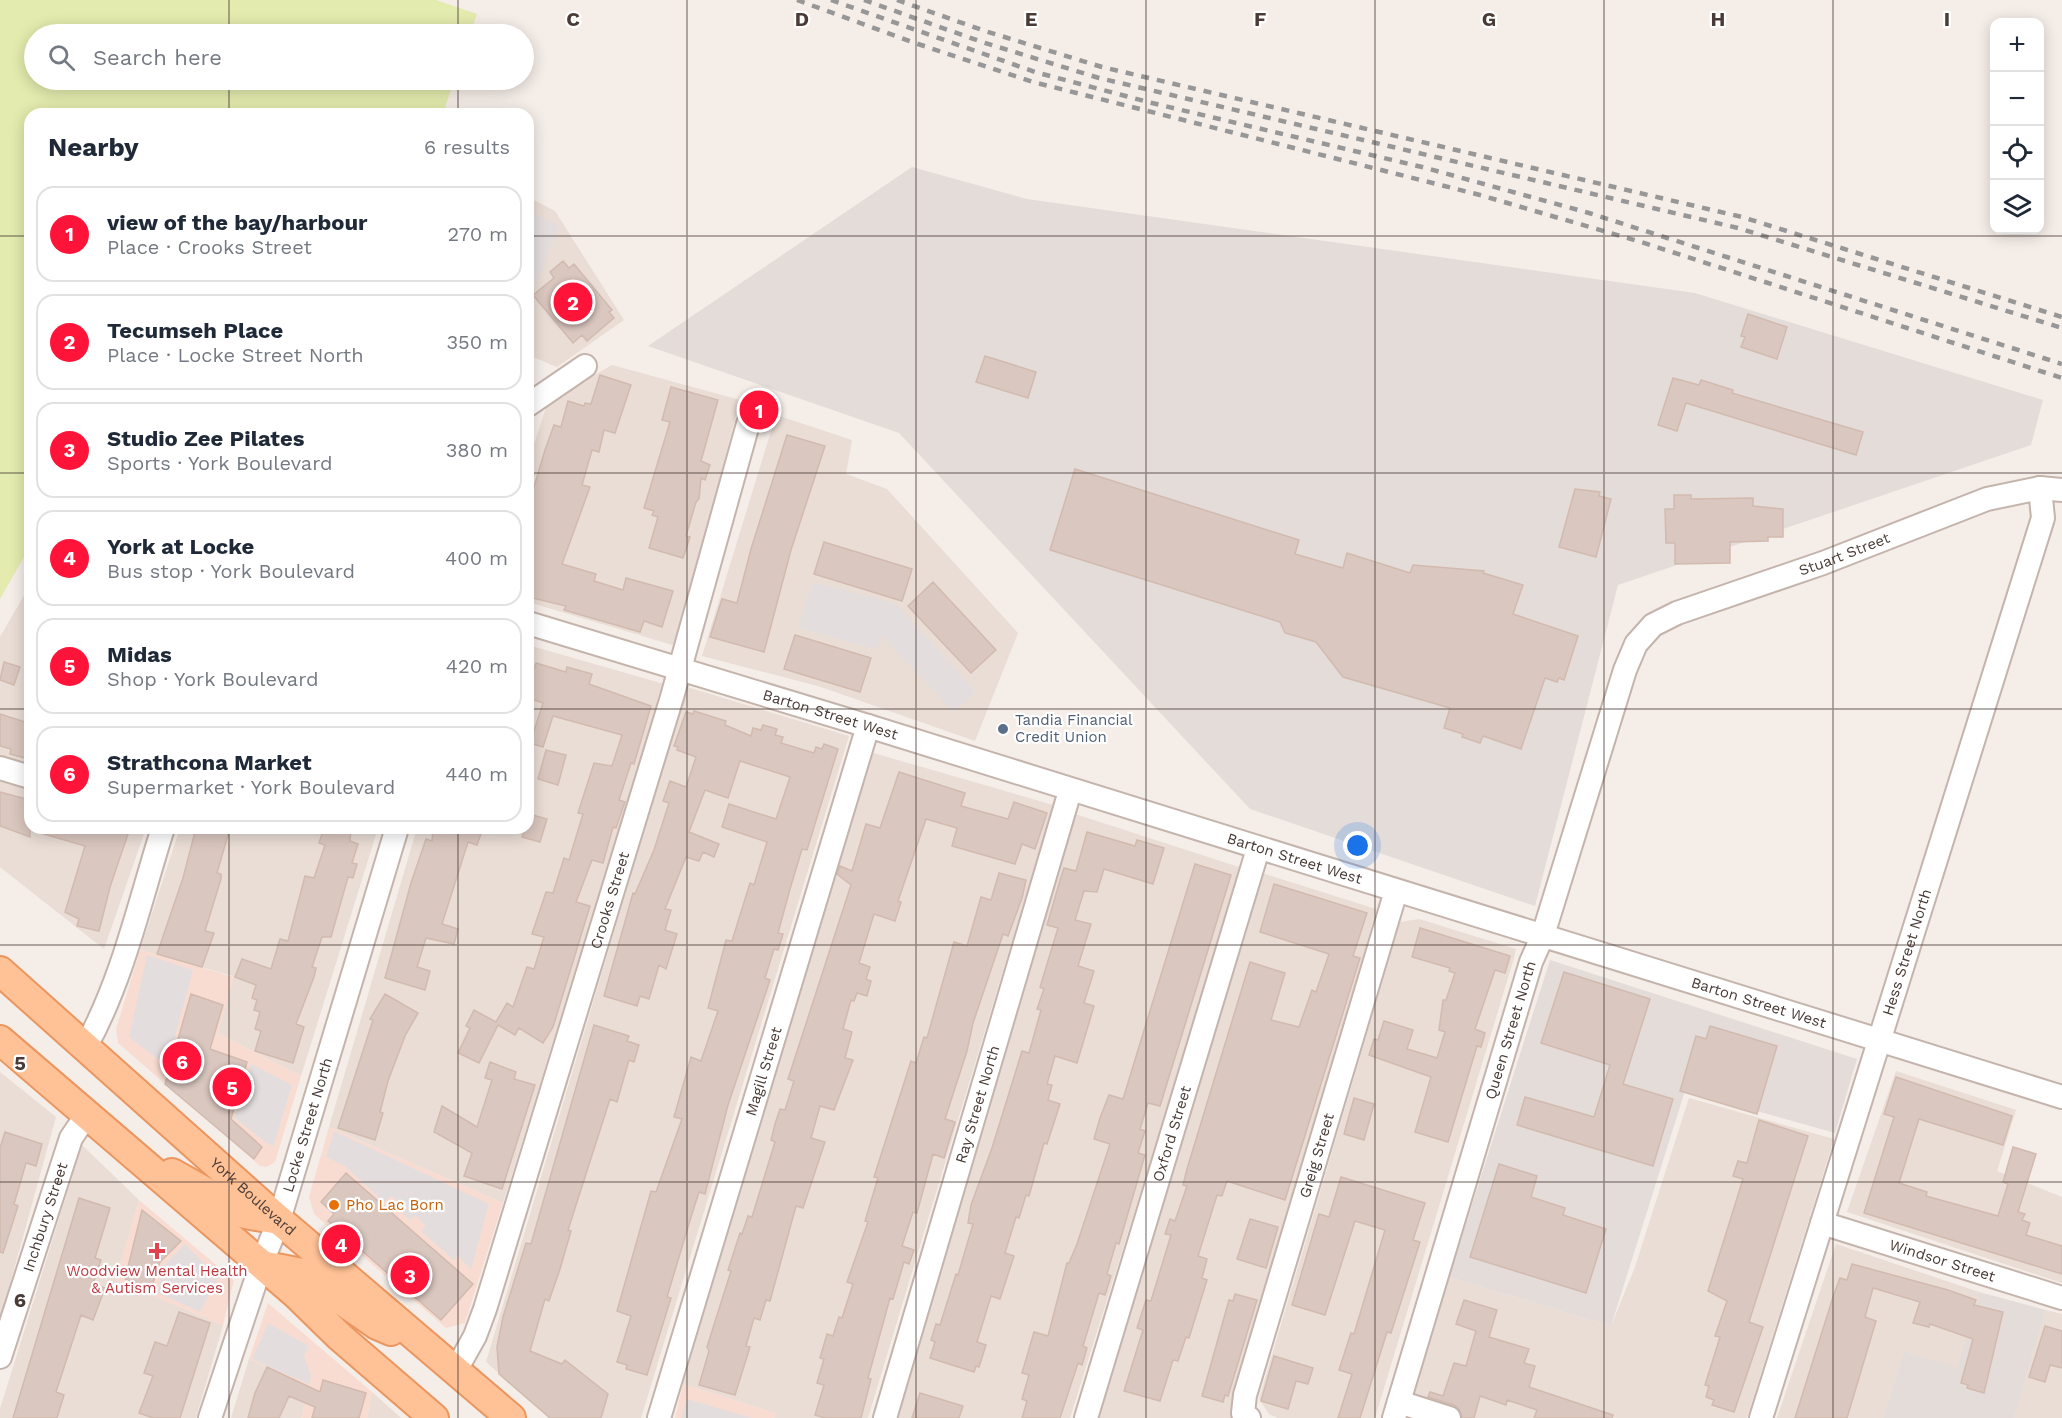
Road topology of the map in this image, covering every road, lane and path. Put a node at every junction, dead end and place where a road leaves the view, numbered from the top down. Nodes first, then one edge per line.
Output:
1 (585, 366) dead end
2 (534, 401) edge
3 (748, 424) dead end
4 (2051, 489) edge
5 (534, 625) edge
6 (1636, 644) joint
7 (679, 669) junction
8 (868, 726) junction
9 (0, 768) edge
10 (24, 775) edge
11 (1070, 791) junction
12 (161, 834) edge
13 (395, 834) edge
14 (1258, 849) junction
15 (1396, 891) junction
16 (1543, 935) junction
17 (0, 971) edge
18 (0, 1040) edge
19 (1879, 1041) junction
20 (86, 1046) junction
21 (2062, 1098) edge
22 (86, 1116) junction
23 (120, 1145) junction
24 (279, 1220) junction
25 (1822, 1223) junction
26 (261, 1265) junction
27 (2062, 1298) edge
28 (431, 1349) junction
29 (0, 1357) edge
30 (456, 1370) junction
31 (1396, 1410) edge
32 (210, 1418) edge
33 (434, 1418) edge
34 (511, 1418) edge
35 (659, 1418) edge
36 (885, 1418) edge
37 (1086, 1418) edge
38 (1249, 1418) edge
39 (1449, 1418) edge
40 (1761, 1418) edge

1 - 2 street
3 - 7 street, Crooks Street
4 - 6 street, Stuart Street
4 - 19 street, Hess Street North
5 - 7 street, Barton Street West
6 - 16 street, Queen Street North
7 - 8 street, Barton Street West
7 - 30 street, Crooks Street
8 - 11 street, Barton Street West
8 - 35 street, Magill Street
9 - 10 street
11 - 14 street, Barton Street West
11 - 36 street, Ray Street North
12 - 20 street
13 - 24 street, Locke Street North
14 - 15 street, Barton Street West
14 - 37 street, Oxford Street
15 - 16 street, Barton Street West
15 - 38 street, Greig Street
16 - 19 street, Barton Street West
16 - 31 street, Queen Street North
17 - 20 main road, York Boulevard
18 - 22 main road
19 - 21 street, Barton Street West
19 - 25 street, Hess Street North
20 - 24 main road, York Boulevard
22 - 23 main road
22 - 29 street, Inchbury Street
23 - 24 main road
23 - 26 main road
24 - 26 street, Locke Street North
24 - 28 main road, York Boulevard
25 - 27 street, Windsor Street
25 - 40 street, Hess Street North
26 - 28 main road
26 - 32 street, Locke Street North
26 - 33 main road
28 - 30 main road, York Boulevard
30 - 34 main road, York Boulevard
31 - 39 street

